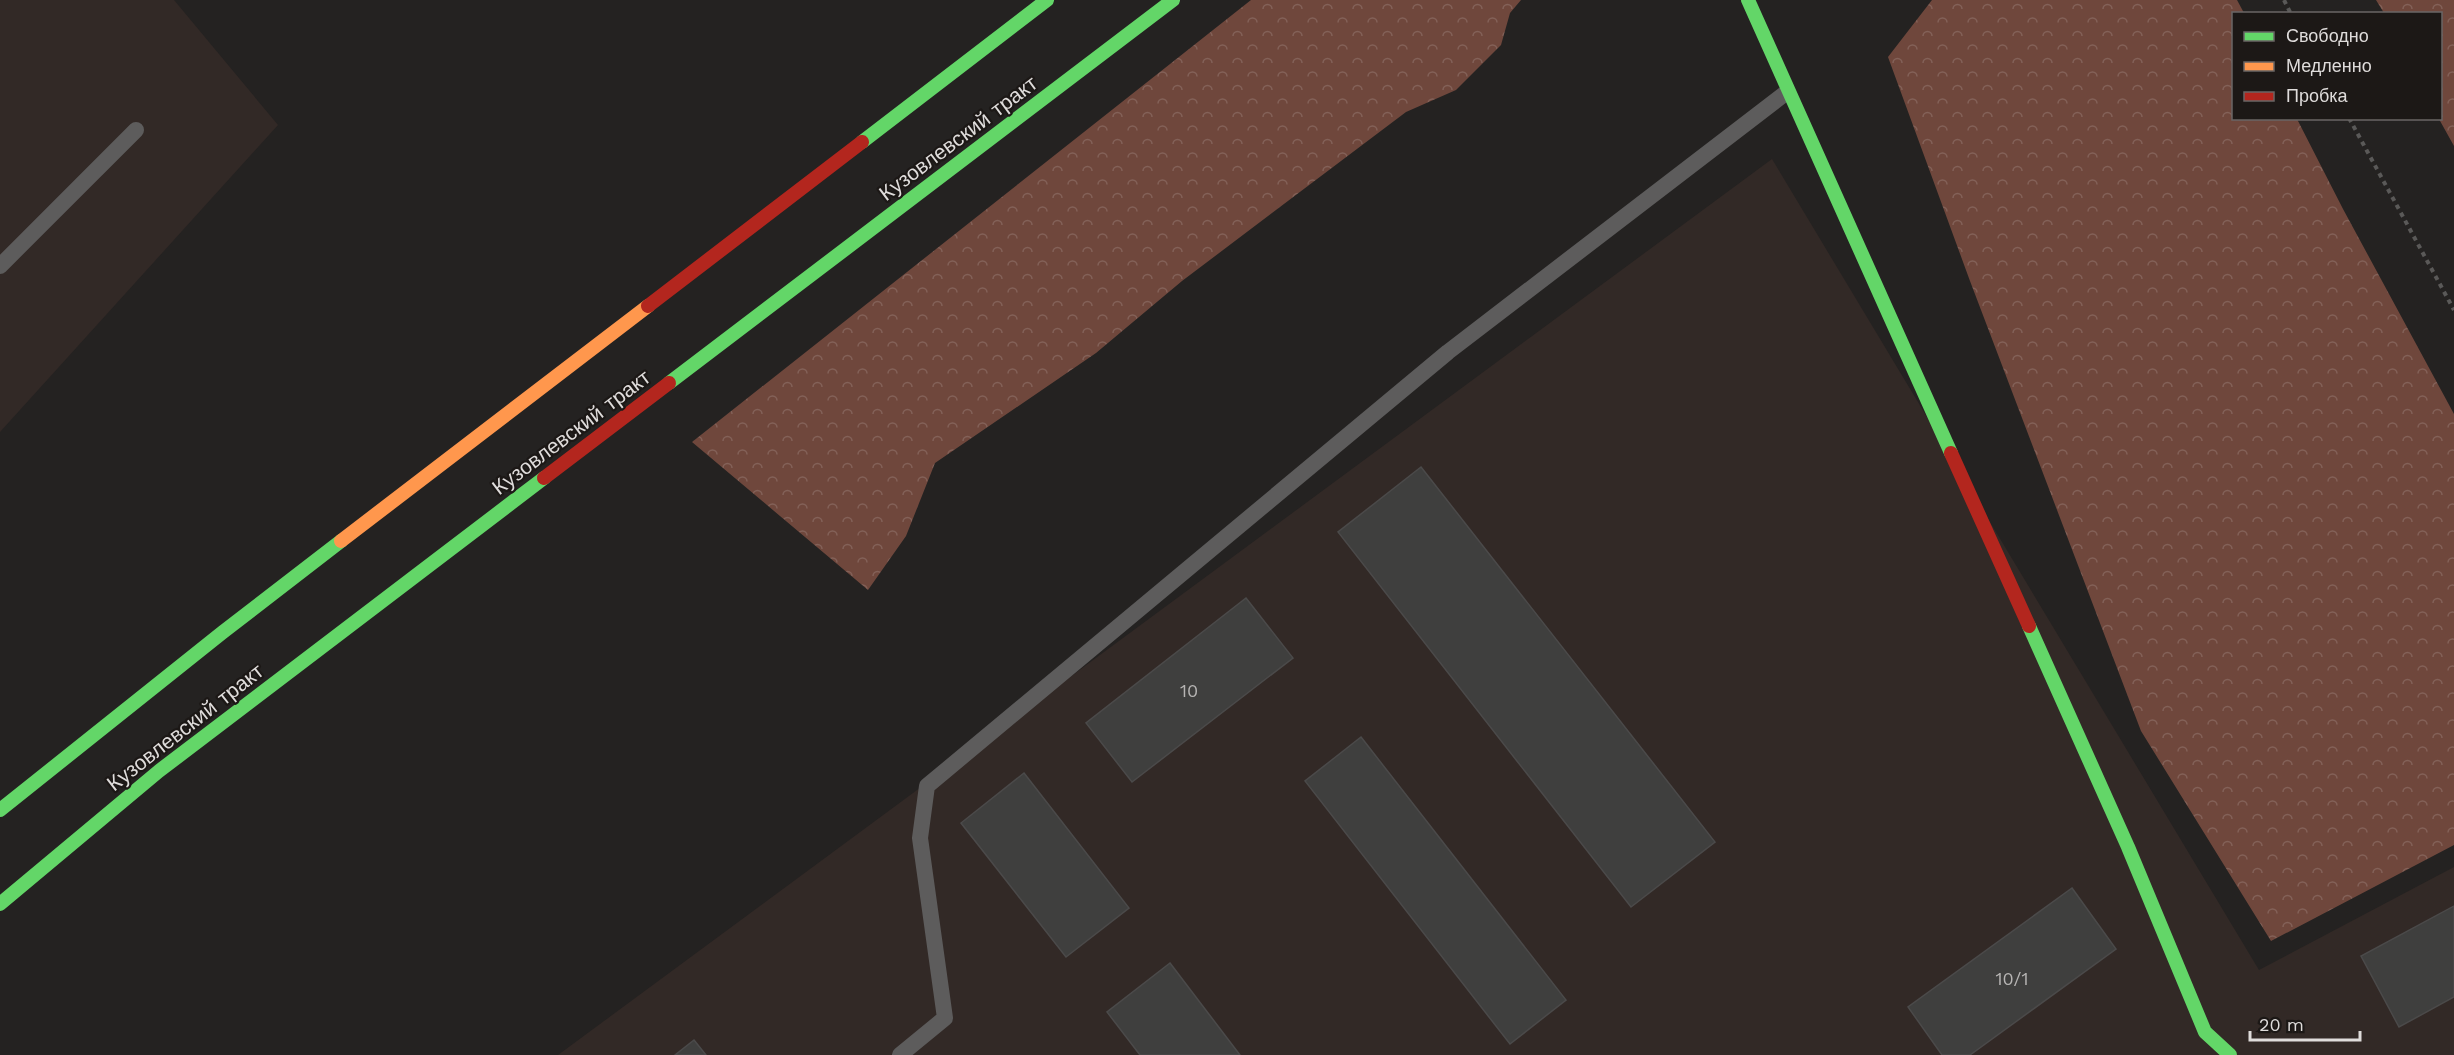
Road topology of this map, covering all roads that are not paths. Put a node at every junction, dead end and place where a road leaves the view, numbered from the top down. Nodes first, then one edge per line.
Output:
1 (1047, 0) edge
2 (1173, 0) edge
3 (1748, 0) edge
4 (1787, 92) junction
5 (136, 130) dead end
6 (0, 266) edge
7 (0, 810) edge
8 (0, 904) edge
9 (900, 1055) edge
10 (2230, 1055) edge

1 - 7 street
2 - 8 street, Кузовлевский тракт
3 - 4 street
4 - 9 lane
4 - 10 street
5 - 6 lane

